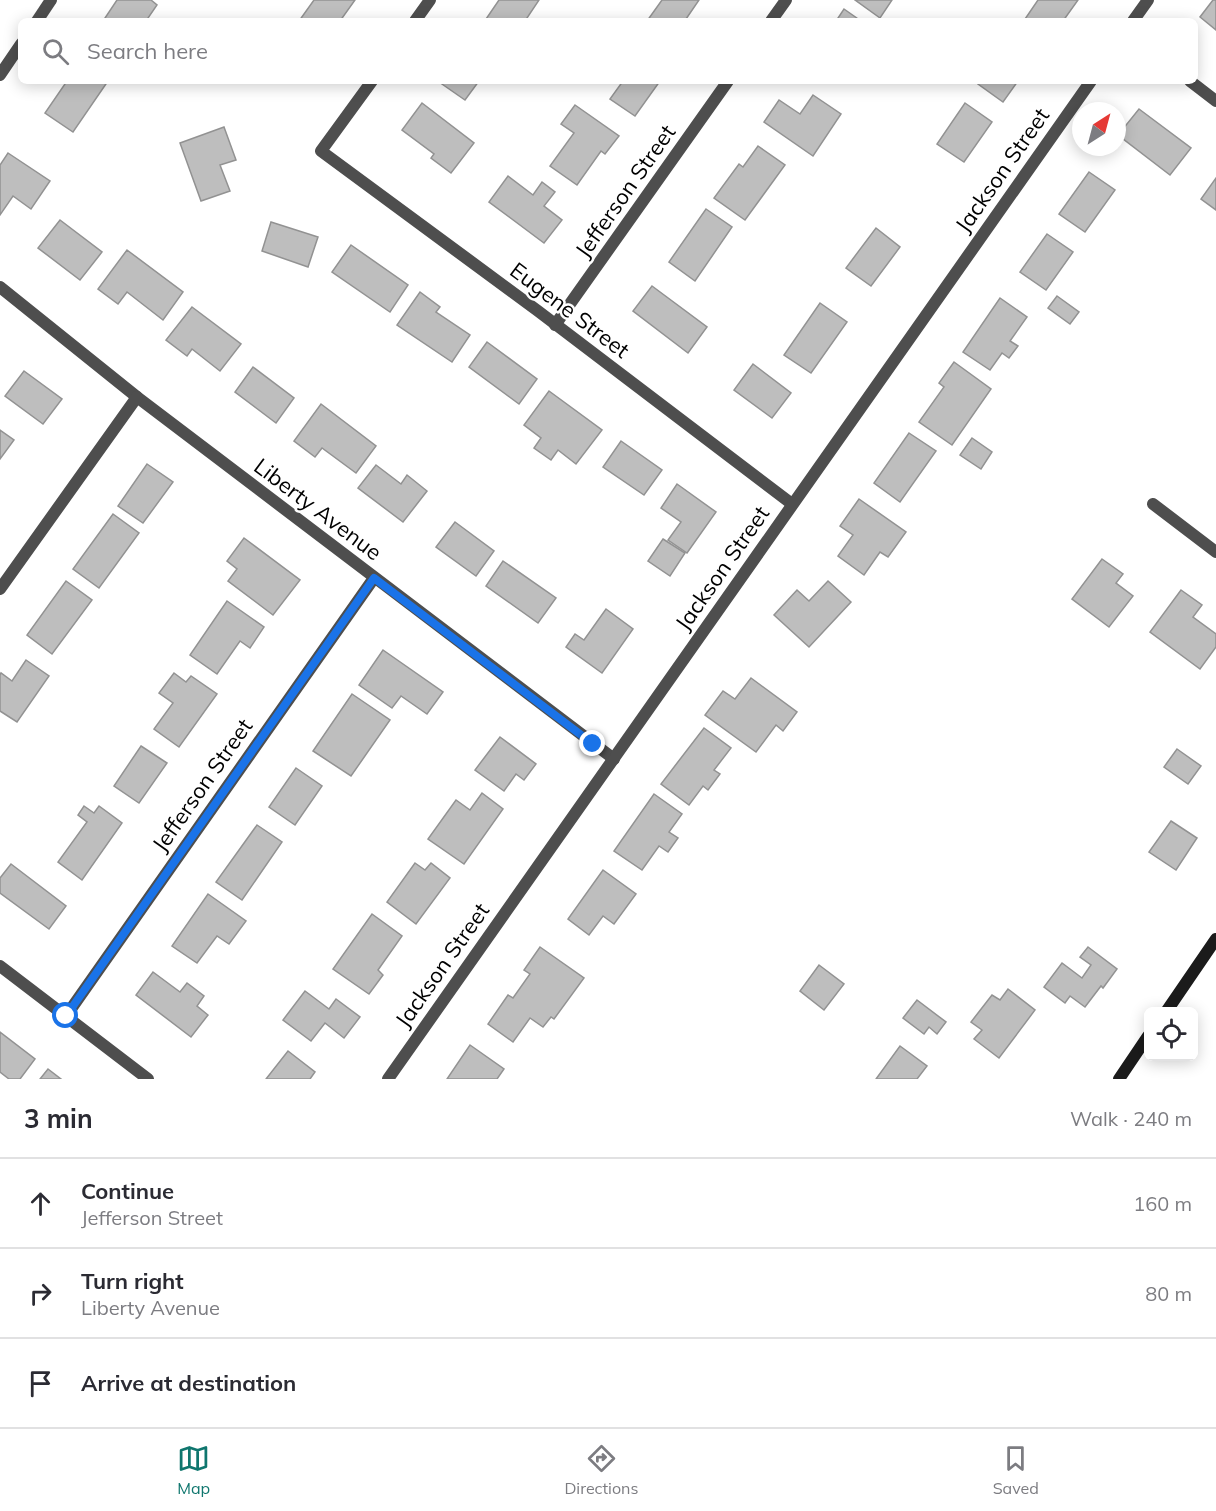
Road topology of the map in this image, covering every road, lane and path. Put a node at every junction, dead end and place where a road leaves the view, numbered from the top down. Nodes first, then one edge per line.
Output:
1 (51, 0) edge
2 (430, 0) edge
3 (786, 0) edge
4 (1148, 0) edge
5 (39, 18) edge
6 (417, 18) edge
7 (773, 18) edge
8 (1135, 18) edge
9 (18, 48) edge
10 (0, 75) edge
11 (370, 84) edge
12 (726, 84) edge
13 (1089, 84) edge
14 (1194, 84) edge
15 (1216, 101) edge
16 (0, 287) edge
17 (555, 325) junction
18 (137, 396) junction
19 (792, 504) junction
20 (1154, 504) dead end
21 (1216, 552) edge
22 (374, 578) junction
23 (0, 589) edge
24 (614, 759) junction
25 (1216, 939) edge
26 (0, 966) edge
27 (1169, 1007) edge
28 (66, 1016) junction
29 (1144, 1043) edge
30 (148, 1079) edge
31 (388, 1079) edge
32 (1119, 1079) edge

1 - 5 street
2 - 6 street
3 - 7 street
4 - 8 street
9 - 10 street
11 - 17 street, Eugene Street
12 - 17 street, Jefferson Street
13 - 19 street, Jackson Street
14 - 15 street
16 - 18 street, Liberty Avenue
17 - 19 street, Eugene Street
18 - 22 street, Liberty Avenue
18 - 23 street
19 - 24 street, Jackson Street
20 - 21 street
22 - 24 street, Liberty Avenue
22 - 28 street, Jefferson Street
24 - 31 street, Jackson Street
25 - 27 street
26 - 28 street
28 - 30 street
29 - 32 street

